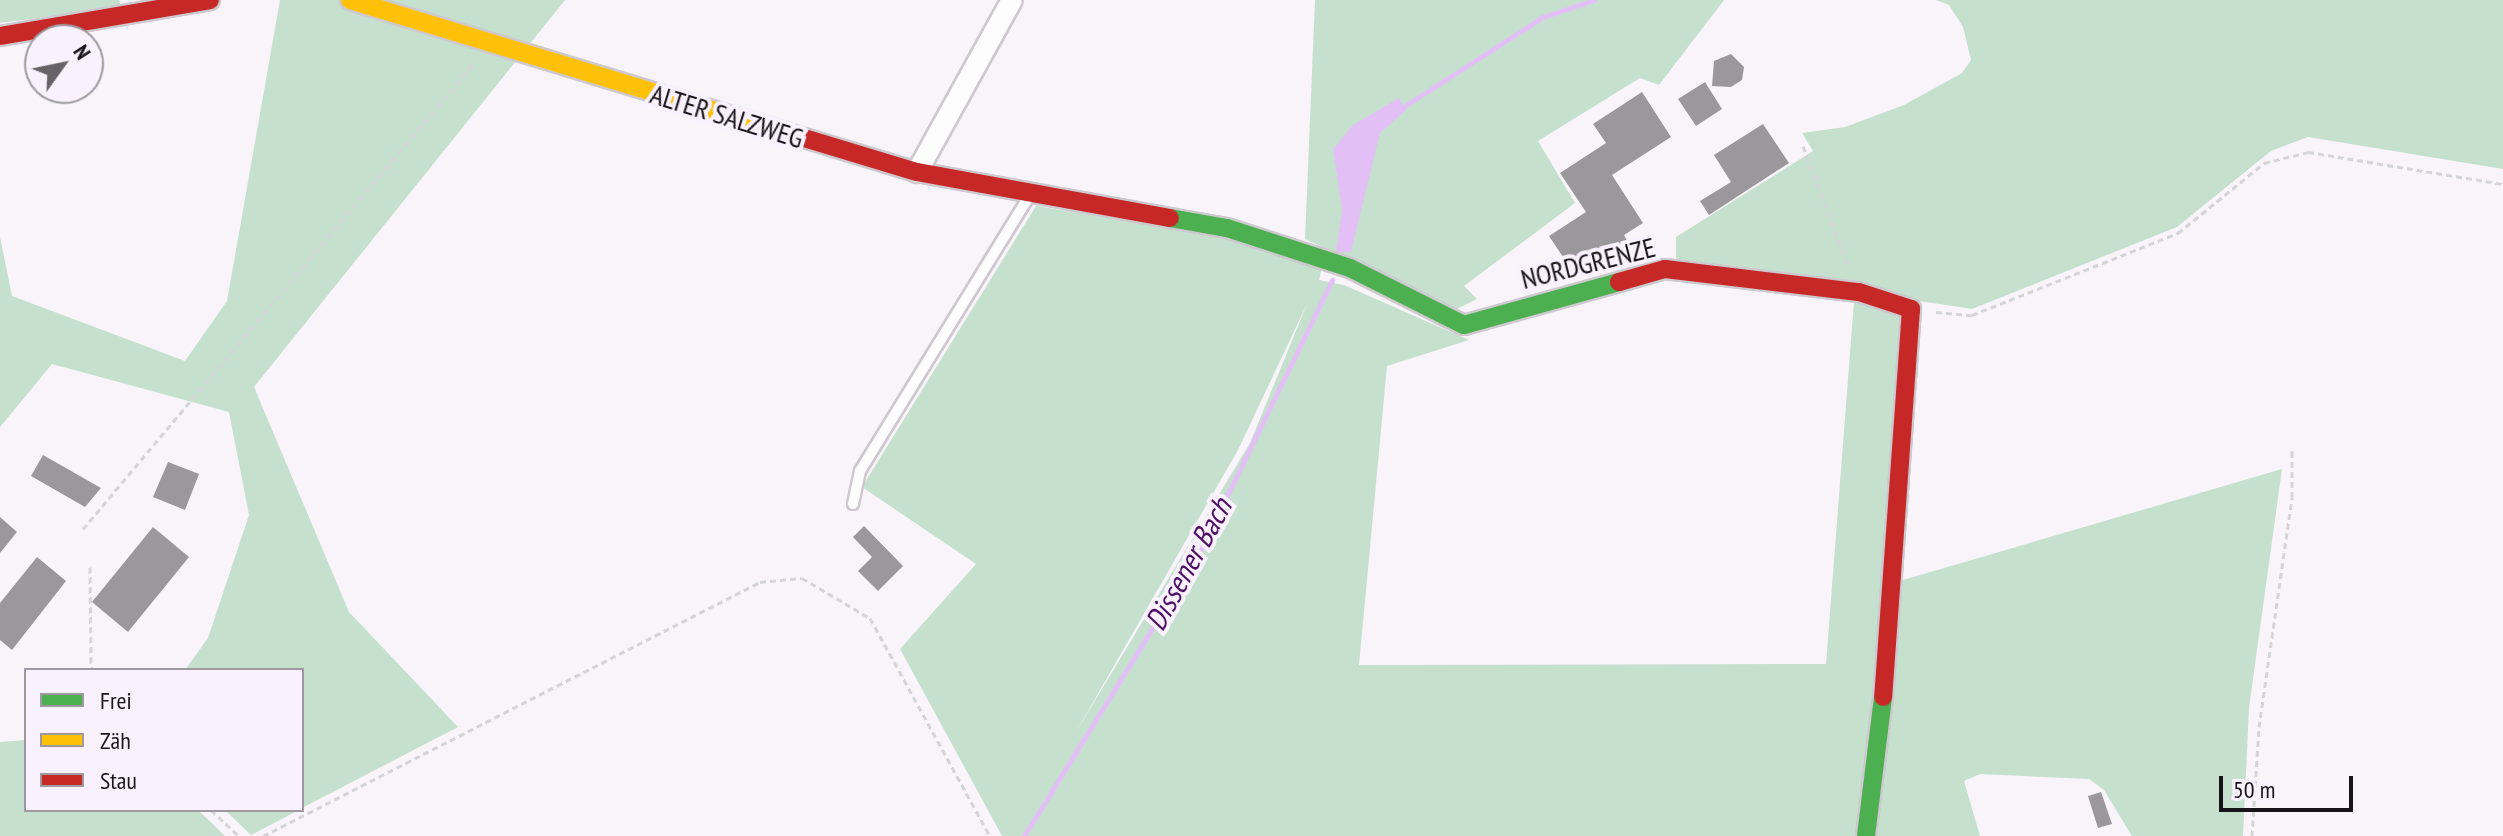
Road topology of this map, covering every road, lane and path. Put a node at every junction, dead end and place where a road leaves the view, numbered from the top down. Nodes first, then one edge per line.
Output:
1 (210, 0) edge
2 (350, 0) edge
3 (1012, 0) edge
4 (0, 36) edge
5 (489, 45) junction
6 (1803, 146) dead end
7 (917, 172) junction
8 (2503, 184) edge
9 (1031, 194) junction
10 (1859, 292) junction
11 (1911, 309) junction
12 (2292, 450) dead end
13 (853, 504) dead end
14 (83, 529) dead end
15 (90, 567) dead end
16 (91, 668) edge
17 (213, 812) edge
18 (239, 836) edge
19 (263, 836) edge
20 (990, 836) edge
21 (1866, 836) edge
22 (2252, 836) edge

1 - 4 street
2 - 5 street, ALTER SALZWEG
3 - 7 street
5 - 7 street, ALTER SALZWEG
5 - 14 path
6 - 10 path
7 - 9 street, NORDGRENZE
8 - 11 path
9 - 10 street, NORDGRENZE
9 - 13 lane
10 - 11 street, NORDGRENZE
11 - 21 street
12 - 22 path
15 - 16 path
17 - 18 path
19 - 20 path

